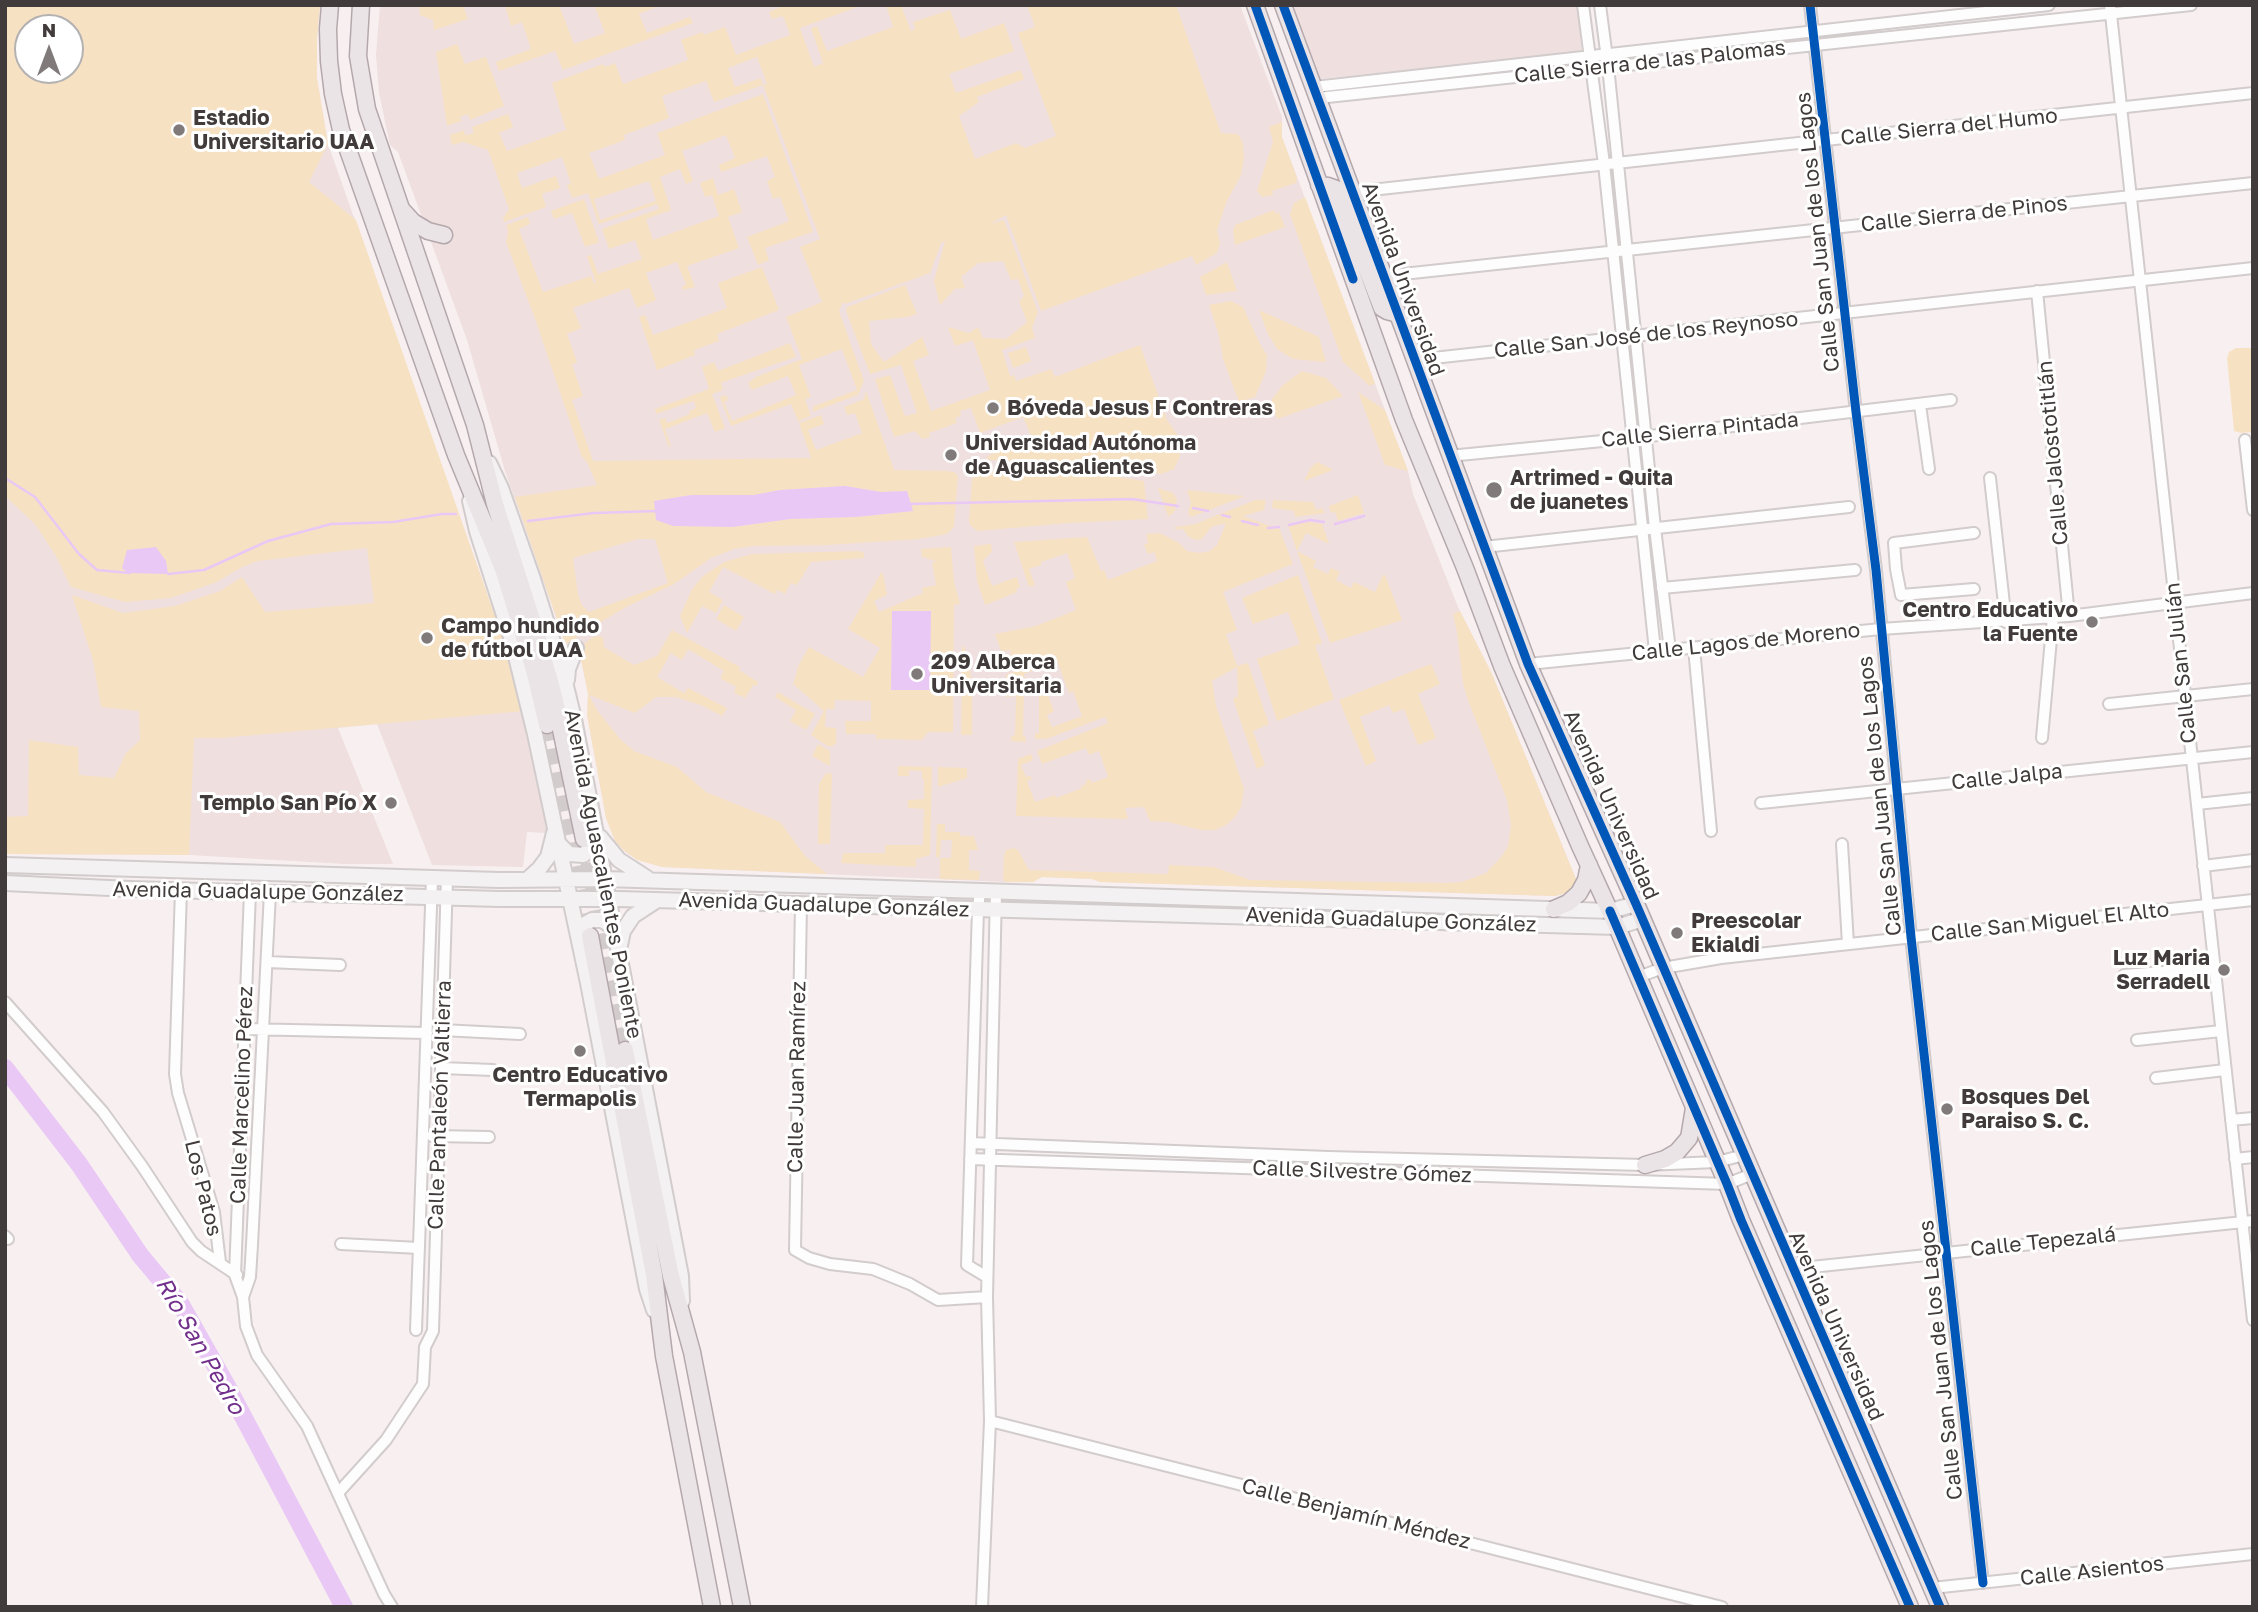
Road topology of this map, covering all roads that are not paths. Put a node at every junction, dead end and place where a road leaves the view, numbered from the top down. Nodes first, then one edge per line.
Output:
1 (330, 5) edge
2 (361, 5) edge
3 (1255, 5) edge
4 (1283, 5) edge
5 (1583, 5) edge
6 (1600, 5) edge
7 (1810, 5) edge
8 (2049, 5) edge
9 (2191, 5) edge
10 (2110, 10) edge
11 (1261, 23) junction
12 (1813, 32) junction
13 (1815, 46) junction
14 (1607, 61) junction
15 (1591, 62) junction
16 (1316, 92) junction
17 (2253, 93) edge
18 (2121, 108) junction
19 (1825, 140) junction
20 (1618, 163) junction
21 (1604, 164) junction
22 (2253, 183) edge
23 (1319, 185) junction
24 (1353, 192) junction
25 (2130, 197) junction
26 (400, 208) junction
27 (1835, 228) junction
28 (444, 235) dead end
29 (1627, 250) junction
30 (1614, 251) junction
31 (2253, 268) edge
32 (1384, 276) junction
33 (2139, 280) junction
34 (2037, 291) junction
35 (1845, 313) junction
36 (1398, 314) junction
37 (1634, 337) junction
38 (1621, 339) junction
39 (1415, 360) junction
40 (1951, 400) dead end
41 (1920, 405) junction
42 (1856, 412) junction
43 (1646, 436) junction
44 (1633, 438) junction
45 (2245, 440) dead end
46 (481, 446) junction
47 (1449, 456) junction
48 (1929, 469) dead end
49 (464, 476) junction
50 (1990, 478) dead end
51 (1849, 507) dead end
52 (2253, 510) edge
53 (1655, 528) junction
54 (1642, 530) junction
55 (1974, 533) dead end
56 (1484, 547) junction
57 (1465, 568) junction
58 (1896, 569) junction
59 (1855, 570) dead end
60 (1876, 570) junction
61 (1899, 584) junction
62 (1877, 586) junction
63 (1662, 588) junction
64 (1974, 589) dead end
65 (2253, 593) edge
66 (2175, 603) junction
67 (2068, 616) junction
68 (2053, 617) junction
69 (2006, 622) junction
70 (1881, 629) junction
71 (576, 648) dead end
72 (1694, 648) junction
73 (1670, 650) junction
74 (1655, 651) junction
75 (1528, 664) junction
76 (567, 689) junction
77 (2253, 690) edge
78 (2185, 696) junction
79 (2109, 704) dead end
80 (547, 725) tunnel mouth
81 (2042, 738) dead end
82 (2253, 752) edge
83 (2192, 759) junction
84 (1897, 788) junction
85 (2253, 798) edge
86 (1761, 803) dead end
87 (2196, 804) junction
88 (554, 821) junction
89 (1711, 831) dead end
90 (592, 835) junction
91 (559, 844) junction
92 (1842, 844) dead end
93 (2253, 860) edge
94 (5, 865) edge
95 (1589, 865) junction
96 (2203, 866) junction
97 (440, 878) junction
98 (605, 878) junction
99 (528, 879) junction
100 (567, 879) junction
101 (652, 880) junction
102 (5, 883) edge
103 (181, 890) junction
104 (980, 891) junction
105 (996, 891) junction
106 (250, 892) junction
107 (270, 893) junction
108 (439, 897) junction
109 (538, 899) junction
110 (571, 899) junction
111 (609, 899) junction
112 (2253, 900) edge
113 (657, 901) junction
114 (801, 904) junction
115 (2207, 905) junction
116 (1504, 907) junction
117 (978, 909) junction
118 (1554, 909) junction
119 (996, 910) junction
120 (1610, 911) junction
121 (1639, 912) junction
122 (1502, 923) junction
123 (1617, 927) junction
124 (614, 928) junction
125 (1911, 937) junction
126 (583, 938) junction
127 (1848, 944) junction
128 (620, 957) junction
129 (267, 962) junction
130 (340, 965) dead end
131 (1662, 968) junction
132 (2214, 968) junction
133 (2124, 975) dead end
134 (1637, 977) junction
135 (5, 1002) edge
136 (245, 1029) junction
137 (264, 1030) junction
138 (442, 1030) junction
139 (2221, 1031) junction
140 (427, 1034) junction
141 (520, 1034) dead end
142 (2137, 1040) dead end
143 (625, 1050) tunnel mouth
144 (441, 1068) junction
145 (493, 1070) dead end
146 (2225, 1070) junction
147 (2156, 1078) dead end
148 (1694, 1105) junction
149 (2253, 1118) edge
150 (2231, 1120) junction
151 (423, 1136) junction
152 (439, 1136) junction
153 (489, 1136) dead end
154 (971, 1143) junction
155 (990, 1144) junction
156 (1103, 1148) junction
157 (1744, 1155) junction
158 (2253, 1157) edge
159 (970, 1159) junction
160 (2235, 1159) junction
161 (990, 1160) junction
162 (1717, 1162) junction
163 (1103, 1164) junction
164 (1645, 1165) junction
165 (1752, 1174) junction
166 (1727, 1184) junction
167 (2247, 1221) edge
168 (341, 1244) dead end
169 (419, 1248) junction
170 (1946, 1252) junction
171 (220, 1262) junction
172 (1792, 1269) junction
173 (235, 1275) junction
174 (250, 1277) junction
175 (987, 1277) junction
176 (243, 1297) junction
177 (987, 1297) junction
178 (682, 1313) junction
179 (2253, 1320) edge
180 (416, 1330) junction
181 (433, 1331) junction
182 (425, 1347) junction
183 (990, 1421) junction
184 (338, 1493) junction
185 (2253, 1554) edge
186 (1983, 1583) junction
187 (1932, 1588) junction
188 (392, 1607) edge
189 (712, 1607) edge
190 (742, 1607) edge
191 (982, 1607) edge
192 (1722, 1607) edge
193 (1910, 1607) edge
194 (1940, 1607) edge

1 - 49 main road, Avenida Aguascalientes Poniente
2 - 26 main road, Avenida Aguascalientes Poniente
3 - 11 main road, Avenida Universidad
4 - 16 main road, Avenida Universidad
5 - 15 street
6 - 14 street
7 - 12 street, Calle San Juan de los Lagos
8 - 12 street, Calle Sierra de las Palomas
9 - 10 street, Calle Sierra de las Palomas
10 - 13 street, Calle Sierra de las Palomas
10 - 18 street, Calle San Julián
11 - 16 main road
11 - 23 main road, Avenida Universidad
12 - 13 street, Calle San Juan de los Lagos
12 - 14 street, Calle Sierra de las Palomas
13 - 14 street, Calle Sierra de las Palomas
13 - 19 street, Calle San Juan de los Lagos
14 - 15 street, Calle Sierra de las Palomas
14 - 20 street
15 - 16 street, Calle Sierra de las Palomas
15 - 21 street
16 - 24 main road, Avenida Universidad
17 - 18 street, Calle Sierra del Humo
18 - 19 street, Calle Sierra del Humo
18 - 25 street, Calle San Julián
19 - 20 street, Calle Sierra del Humo
19 - 27 street, Calle San Juan de los Lagos
20 - 21 street, Calle Sierra del Humo
20 - 29 street
21 - 24 street, Calle Sierra del Humo
21 - 30 street
22 - 25 street, Calle Sierra de Pinos
23 - 36 main road
23 - 57 main road, Avenida Universidad
24 - 32 main road, Avenida Universidad
25 - 27 street, Calle Sierra de Pinos
25 - 33 street, Calle San Julián
26 - 28 main road
26 - 46 main road, Avenida Aguascalientes Poniente
27 - 29 street, Calle Sierra de Pinos
27 - 35 street, Calle San Juan de los Lagos
29 - 30 street, Calle Sierra de Pinos
29 - 37 street
30 - 32 street, Calle Sierra de Pinos
30 - 38 street
31 - 33 street, Calle San José de los Reynoso
32 - 36 main road, Avenida Universidad
33 - 34 street, Calle San José de los Reynoso
33 - 66 street, Calle San Julián
34 - 35 street, Calle San José de los Reynoso
34 - 67 street, Calle Jalostotitlán
35 - 37 street, Calle San José de los Reynoso
35 - 42 street, Calle San Juan de los Lagos
36 - 39 main road, Avenida Universidad
37 - 38 street, Calle San José de los Reynoso
37 - 43 street
38 - 39 street, Calle San José de los Reynoso
38 - 44 street
39 - 47 main road, Avenida Universidad
40 - 41 street, Calle Sierra Pintada
41 - 42 street, Calle Sierra Pintada
41 - 48 street
42 - 43 street, Calle Sierra Pintada
42 - 60 street, Calle San Juan de los Lagos
43 - 44 street, Calle Sierra Pintada
43 - 53 street
44 - 47 street, Calle Sierra Pintada
44 - 54 street
45 - 52 street
46 - 76 main road, Avenida Aguascalientes Poniente
46 - 90 main road, Avenida Aguascalientes Poniente
47 - 56 main road, Avenida Universidad
49 - 80 main road, Avenida Aguascalientes Poniente
49 - 88 main road, Avenida Aguascalientes Poniente
50 - 69 street
51 - 53 street
53 - 54 street
53 - 63 street
54 - 56 street
54 - 74 street
55 - 58 street
56 - 75 main road, Avenida Universidad
57 - 75 main road
57 - 95 main road, Avenida Universidad
58 - 60 street
58 - 61 street
59 - 63 street
60 - 62 street, Calle San Juan de los Lagos
61 - 62 street
61 - 64 street
62 - 70 street, Calle San Juan de los Lagos
63 - 73 street
65 - 66 street, Calle Lagos de Moreno
66 - 67 street, Calle Lagos de Moreno
66 - 78 street, Calle San Julián
67 - 68 street, Calle Lagos de Moreno
68 - 69 street, Calle Lagos de Moreno
68 - 81 street
69 - 70 street, Calle Lagos de Moreno
70 - 72 street, Calle Lagos de Moreno
70 - 84 street, Calle San Juan de los Lagos
71 - 76 main road
72 - 73 street, Calle Lagos de Moreno
72 - 89 street
73 - 74 street, Calle Lagos de Moreno
74 - 75 street, Calle Lagos de Moreno
75 - 121 main road, Avenida Universidad
76 - 90 main road, Avenida Aguascalientes Poniente
77 - 78 street
78 - 79 street
78 - 83 street, Calle San Julián
82 - 83 street, Calle Jalpa
83 - 84 street, Calle Jalpa
83 - 87 street, Calle San Julián
84 - 86 street, Calle Jalpa
84 - 125 street, Calle San Juan de los Lagos
85 - 87 street
87 - 96 street, Calle San Julián
88 - 91 main road, Avenida Aguascalientes Poniente
88 - 99 main road
90 - 91 main road
90 - 98 main road, Avenida Aguascalientes Poniente
90 - 101 main road
91 - 100 main road, Avenida Aguascalientes Poniente
92 - 127 street
93 - 96 street
94 - 97 main road, Avenida Guadalupe González
95 - 118 main road
95 - 120 main road, Avenida Universidad
96 - 115 street, Calle San Julián
97 - 99 main road, Avenida Guadalupe González
97 - 108 street, Calle Pantaleón Valtierra
98 - 100 main road, Avenida Guadalupe González
98 - 101 main road, Avenida Guadalupe González
98 - 111 main road, Avenida Aguascalientes Poniente
99 - 100 main road, Avenida Guadalupe González
100 - 110 main road, Avenida Aguascalientes Poniente
101 - 104 main road, Avenida Guadalupe González
102 - 103 main road, Avenida Guadalupe González
103 - 106 main road, Avenida Guadalupe González
103 - 171 street, Los Patos
104 - 105 main road, Avenida Guadalupe González
104 - 117 street
105 - 116 main road, Avenida Guadalupe González
105 - 119 street
106 - 107 main road, Avenida Guadalupe González
106 - 136 street, Calle Marcelino Pérez
107 - 108 main road, Avenida Guadalupe González
107 - 129 street, Calle Marcelino Pérez
108 - 109 main road, Avenida Guadalupe González
108 - 138 street, Calle Pantaleón Valtierra
108 - 140 street, Calle Pantaleón Valtierra
109 - 110 main road, Avenida Guadalupe González
109 - 126 main road
110 - 111 main road, Avenida Guadalupe González
110 - 126 main road, Avenida Aguascalientes Poniente
111 - 113 main road, Avenida Guadalupe González
111 - 124 main road, Avenida Aguascalientes Poniente
112 - 115 street, Calle San Miguel El Alto
113 - 114 main road, Avenida Guadalupe González
113 - 128 main road
114 - 117 main road, Avenida Guadalupe González
114 - 177 street, Calle Juan Ramírez
115 - 125 street, Calle San Miguel El Alto
115 - 132 street, Calle San Julián
116 - 118 main road, Avenida Guadalupe González
116 - 122 main road
117 - 119 main road, Avenida Guadalupe González
117 - 154 street
118 - 120 main road, Avenida Guadalupe González
119 - 122 main road, Avenida Guadalupe González
119 - 155 street
120 - 121 main road, Avenida Guadalupe González
120 - 123 main road, Avenida Universidad
121 - 123 main road, Avenida Guadalupe González
121 - 131 main road, Avenida Universidad
122 - 123 main road, Avenida Guadalupe González
123 - 134 main road, Avenida Universidad
124 - 126 main road
124 - 128 main road, Avenida Aguascalientes Poniente
125 - 127 street, Calle San Miguel El Alto
125 - 170 street, Calle San Juan de los Lagos
126 - 189 main road, Avenida Aguascalientes Poniente
127 - 131 street, Calle San Miguel El Alto
128 - 178 main road, Avenida Aguascalientes Poniente
129 - 130 street
129 - 137 street, Calle Marcelino Pérez
131 - 134 street, Calle San Miguel El Alto
131 - 157 main road, Avenida Universidad
132 - 133 street
132 - 139 street, Calle San Julián
134 - 148 main road, Avenida Universidad
135 - 171 street
136 - 137 street
136 - 173 street, Calle Marcelino Pérez
137 - 140 street
137 - 174 street, Calle Marcelino Pérez
138 - 141 street
138 - 144 street, Calle Pantaleón Valtierra
139 - 142 street
139 - 146 street, Calle San Julián
140 - 151 street, Calle Pantaleón Valtierra
143 - 178 main road, Avenida Aguascalientes Poniente
144 - 145 street
144 - 152 street, Calle Pantaleón Valtierra
146 - 147 street
146 - 150 street, Calle San Julián
148 - 162 main road, Avenida Universidad
148 - 164 main road
149 - 150 street
150 - 160 street, Calle San Julián
151 - 152 street
151 - 169 street, Calle Pantaleón Valtierra
152 - 153 street
152 - 181 street, Calle Pantaleón Valtierra
154 - 155 street, Calle Silvestre Gómez
154 - 159 street
155 - 156 street, Calle Silvestre Gómez
155 - 161 street
156 - 163 street
156 - 164 street, Calle Silvestre Gómez
157 - 162 street, Calle Silvestre Gómez
157 - 165 main road, Avenida Universidad
158 - 160 street
159 - 161 street, Calle Silvestre Gómez
159 - 175 street
160 - 167 street, Calle San Julián
161 - 163 street, Calle Silvestre Gómez
161 - 175 street
162 - 164 street, Calle Silvestre Gómez
162 - 166 main road, Avenida Universidad
163 - 166 street, Calle Silvestre Gómez
165 - 166 street, Calle Silvestre Gómez
165 - 172 main road, Avenida Universidad
166 - 193 main road, Avenida Universidad
167 - 170 street, Calle Tepezalá
167 - 179 street, Calle San Julián
168 - 169 street
169 - 180 street, Calle Pantaleón Valtierra
170 - 172 street, Calle Tepezalá
170 - 186 street, Calle San Juan de los Lagos
171 - 173 street
172 - 187 main road, Avenida Universidad
173 - 174 street
173 - 176 street, Calle Marcelino Pérez
174 - 176 street, Calle Marcelino Pérez
175 - 177 street
176 - 184 street, Calle Marcelino Pérez
177 - 183 street
178 - 190 main road, Avenida Aguascalientes Poniente
180 - 181 street
180 - 182 street
181 - 182 street
182 - 184 street
183 - 191 street
183 - 192 street, Calle Benjamín Méndez
184 - 188 street, Calle Marcelino Pérez
185 - 186 street, Calle Asientos
186 - 187 street, Calle Asientos
187 - 194 main road, Avenida Universidad

